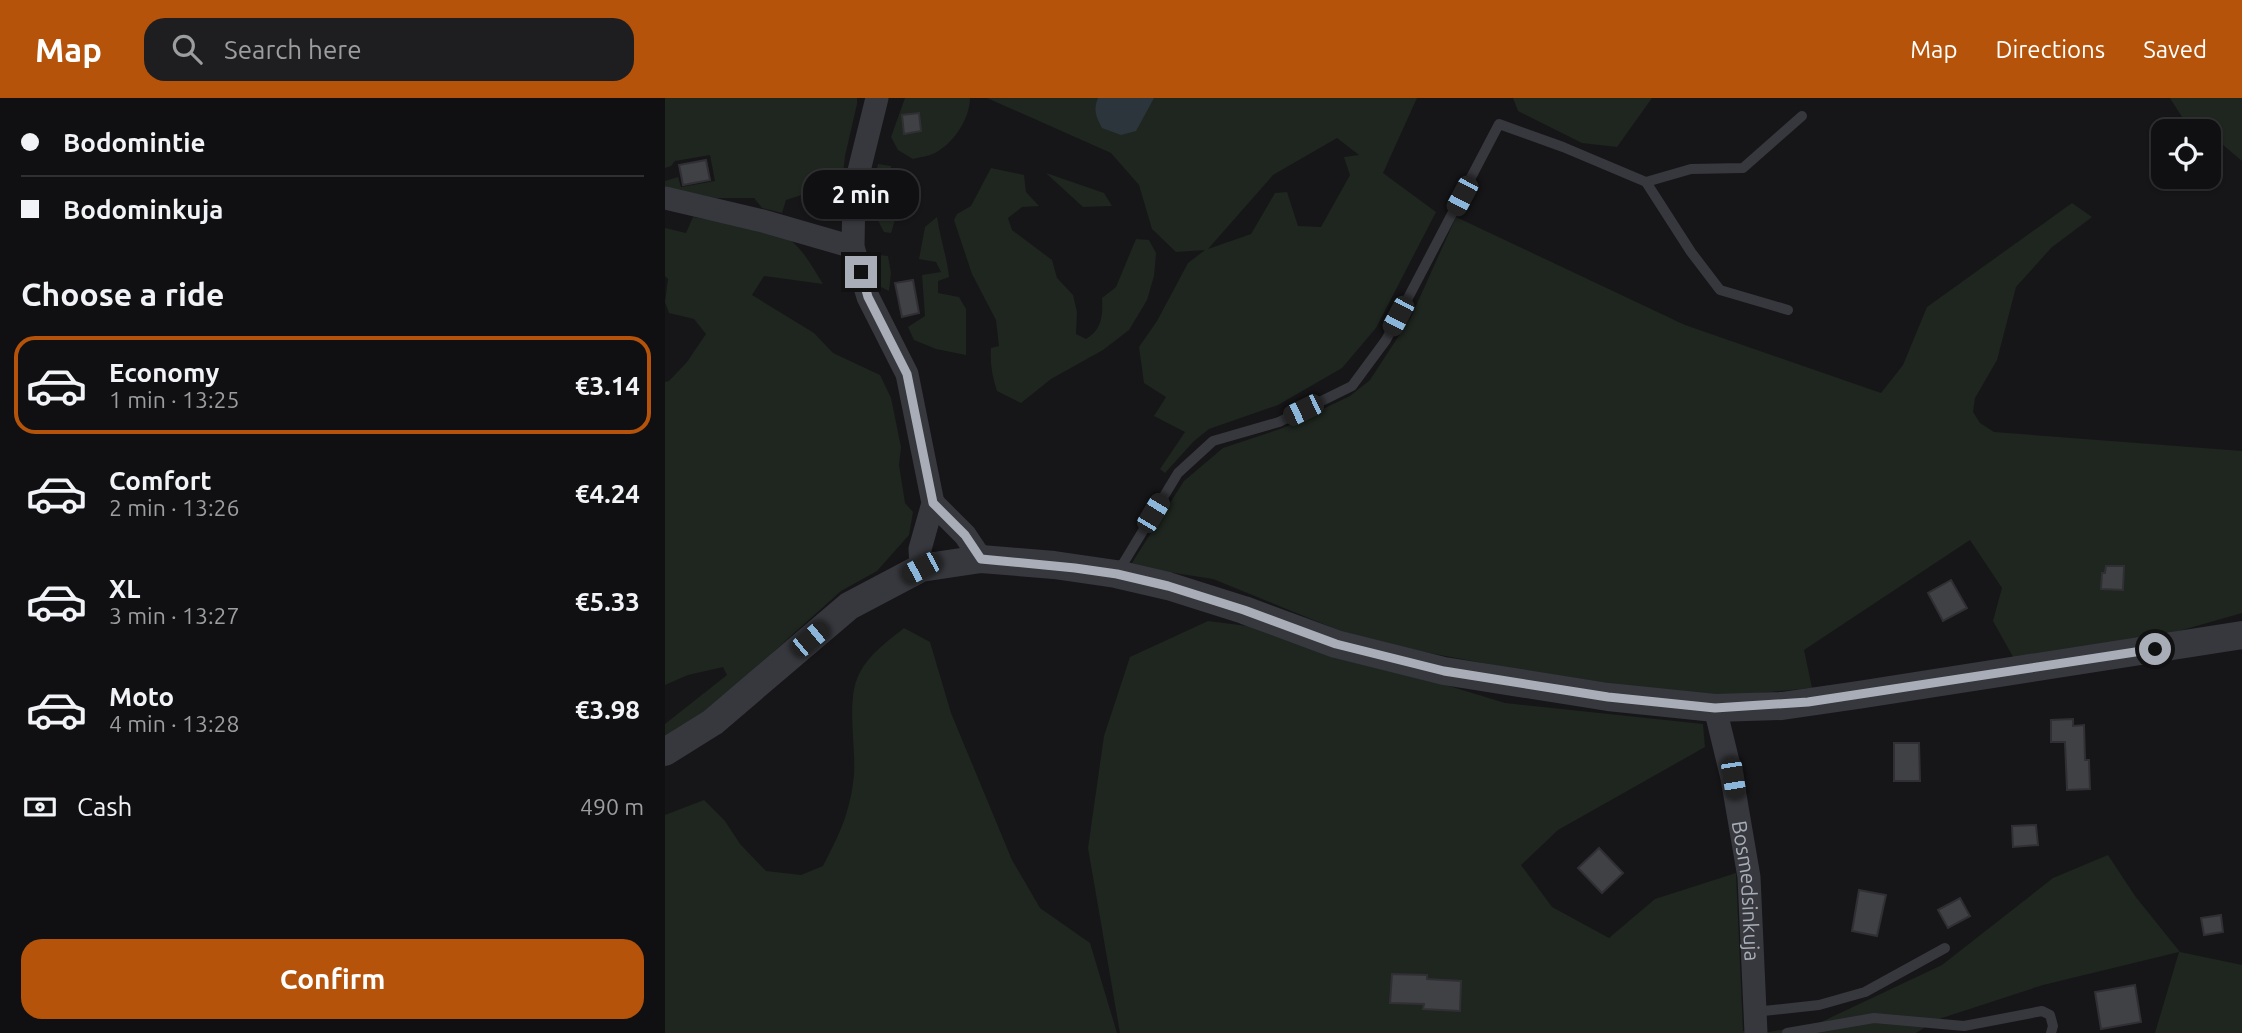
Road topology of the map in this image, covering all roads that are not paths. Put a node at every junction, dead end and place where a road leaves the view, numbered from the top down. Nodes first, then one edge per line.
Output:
1 (877, 98) edge
2 (1802, 116) dead end
3 (1646, 182) junction
4 (665, 198) edge
5 (853, 247) junction
6 (1788, 310) dead end
7 (933, 503) junction
8 (981, 559) junction
9 (921, 568) junction
10 (1117, 574) junction
11 (2242, 635) edge
12 (1715, 708) junction
13 (665, 752) edge
14 (1945, 948) dead end
15 (1755, 1022) edge
16 (1967, 1029) edge
17 (1787, 1033) edge
18 (2051, 1033) edge

1 - 5 street
2 - 3 lane
3 - 6 lane
3 - 10 lane
4 - 5 street
5 - 7 street
7 - 8 street
7 - 9 street
8 - 9 street
8 - 10 street
9 - 13 street
10 - 12 street
11 - 12 street
12 - 15 street, Bosmedsinkuja
14 - 15 lane
16 - 17 lane
16 - 18 lane

